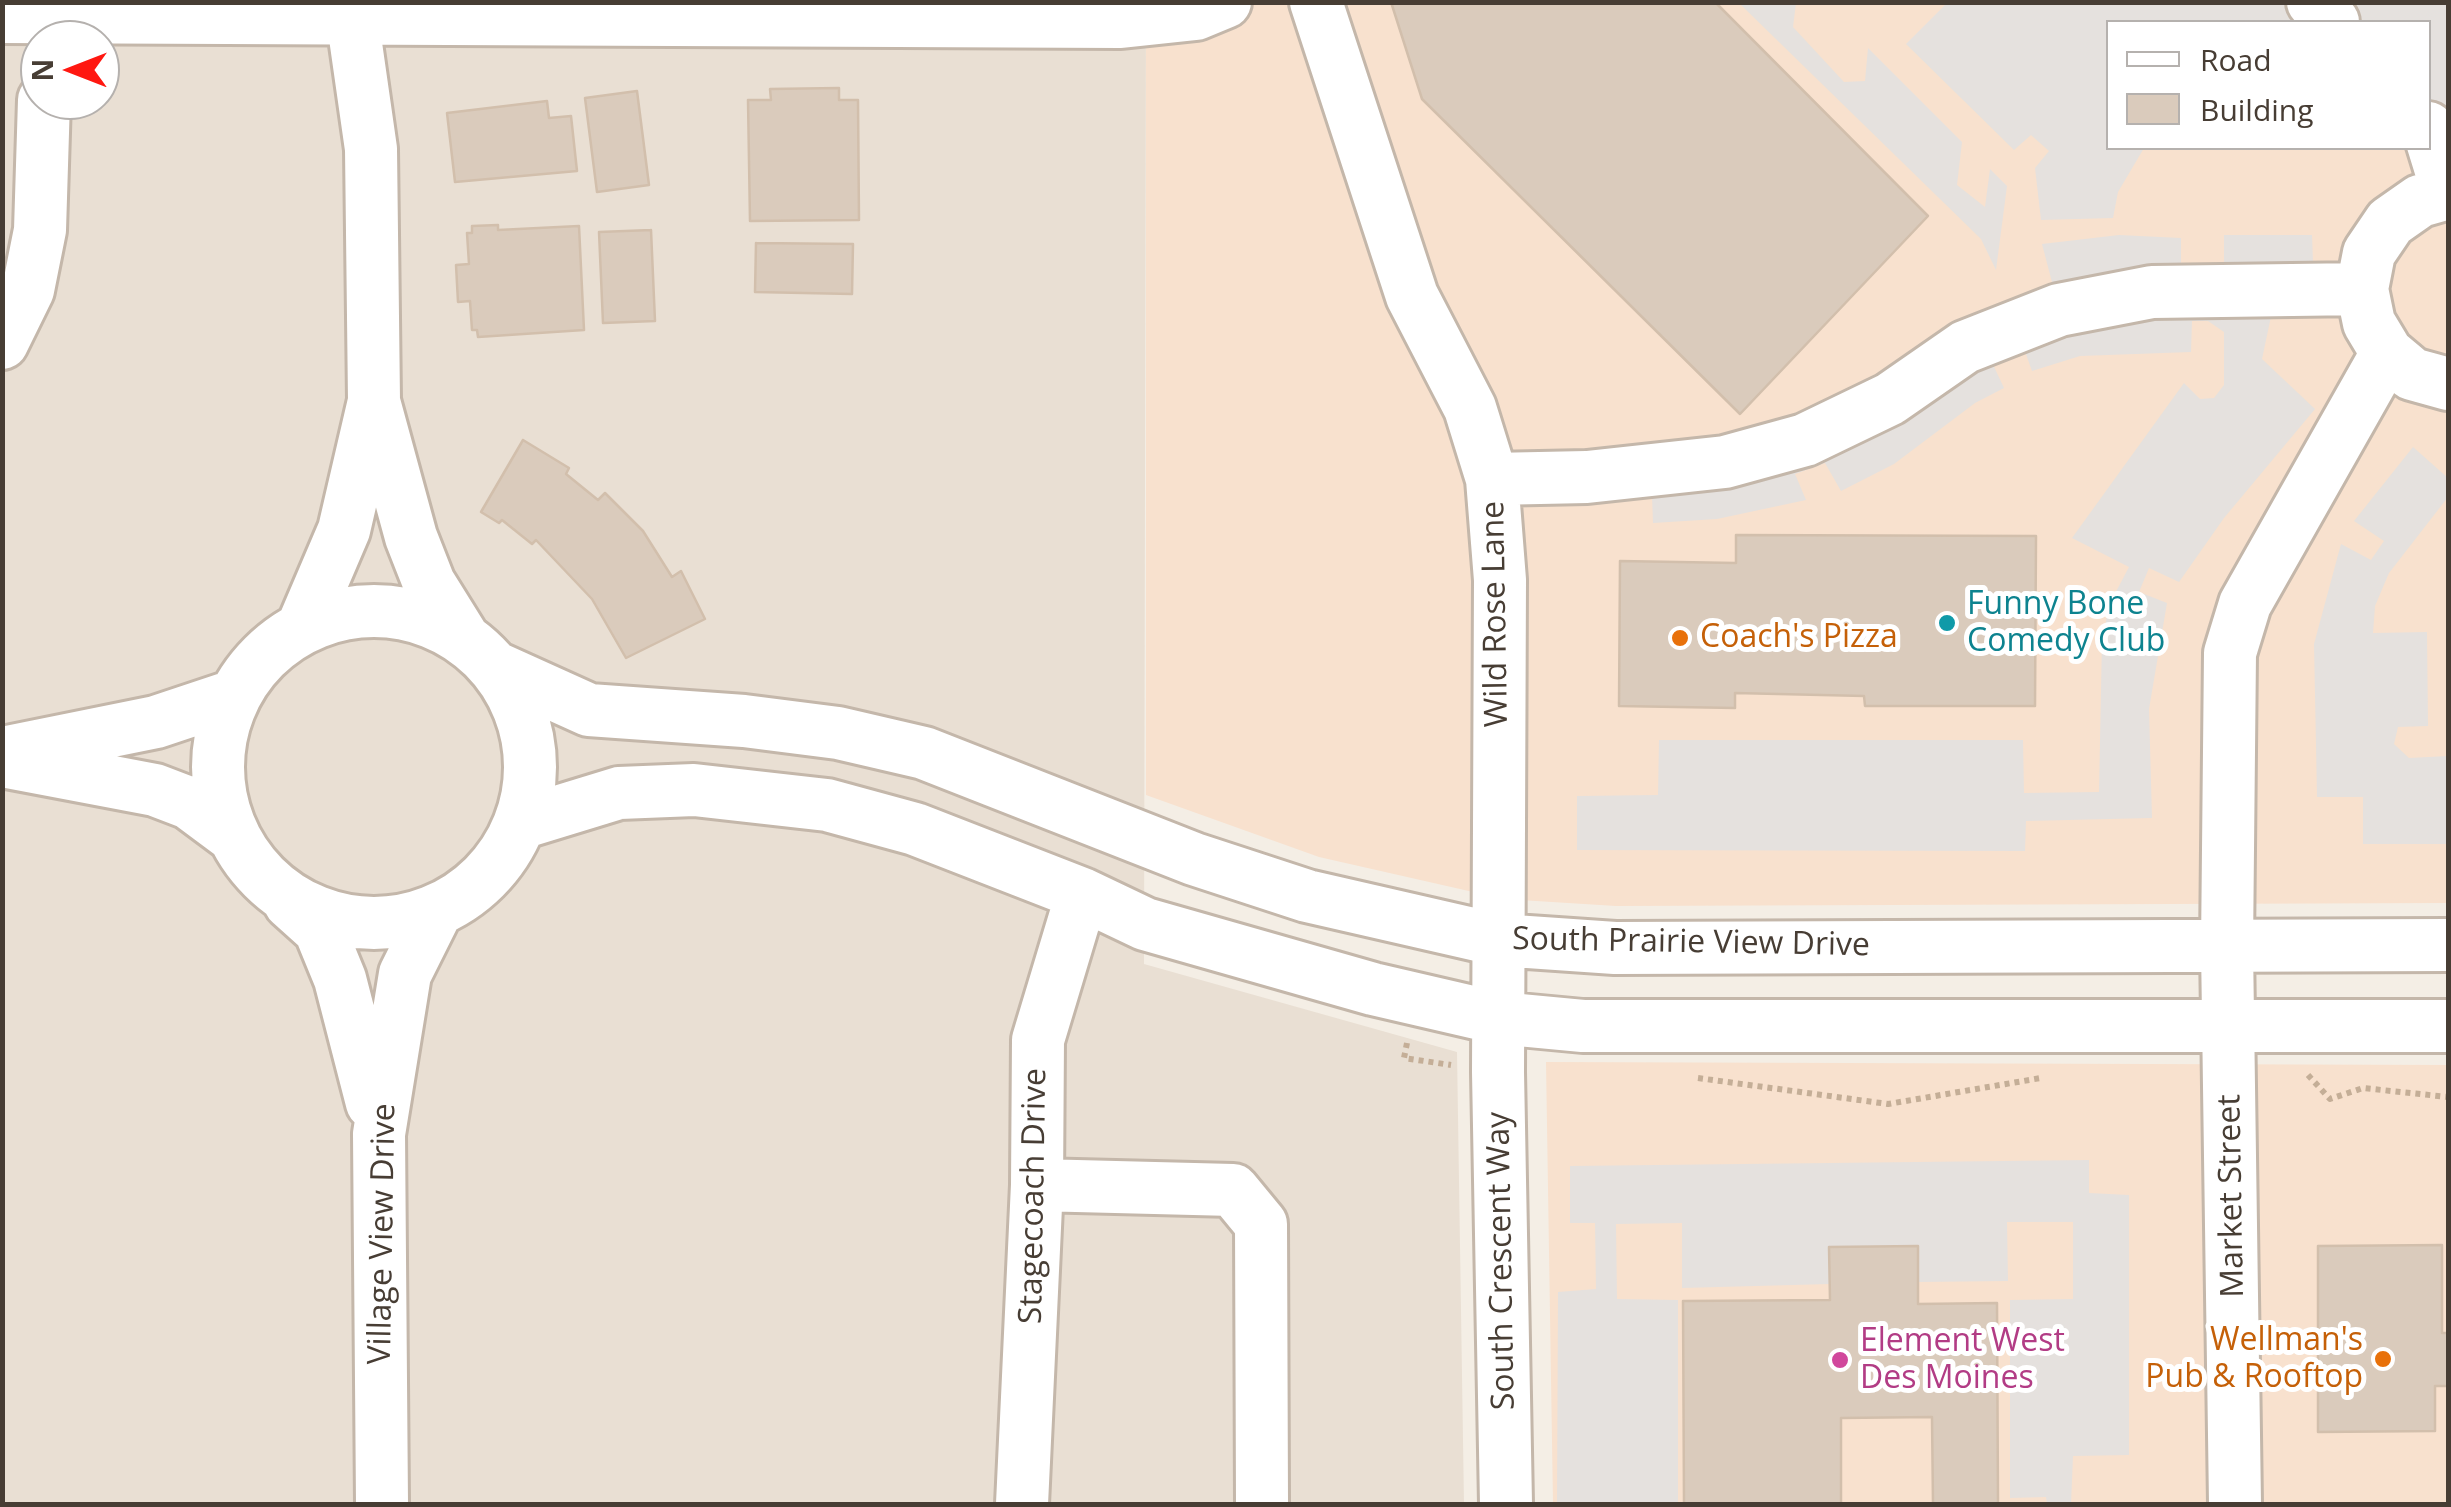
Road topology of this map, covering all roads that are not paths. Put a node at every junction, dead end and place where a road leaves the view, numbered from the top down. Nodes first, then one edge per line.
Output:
1 (1225, 2) edge
2 (1316, 2) edge
3 (2312, 2) edge
4 (351, 10) edge
5 (32, 19) edge
6 (2331, 20) edge
7 (43, 120) edge
8 (2431, 138) edge
9 (2362, 289) junction
10 (2, 343) edge
11 (2387, 353) junction
12 (2448, 384) edge
13 (374, 401) junction
14 (1492, 479) junction
15 (303, 626) junction
16 (479, 652) junction
17 (234, 696) junction
18 (2, 753) edge
19 (2, 761) edge
20 (521, 823) junction
21 (232, 835) junction
22 (268, 883) junction
23 (1082, 894) junction
24 (436, 912) junction
25 (1499, 940) junction
26 (2448, 944) edge
27 (2227, 946) junction
28 (1498, 1018) junction
29 (2448, 1026) edge
30 (2230, 1028) junction
31 (379, 1134) junction
32 (1037, 1185) junction
33 (382, 1504) edge
34 (1022, 1504) edge
35 (1262, 1504) edge
36 (1506, 1504) edge
37 (2235, 1504) edge

1 - 4 street
2 - 14 street, Wild Rose Lane
3 - 6 street
4 - 5 street
4 - 13 street
7 - 10 street
8 - 9 street
9 - 11 street
9 - 14 street
11 - 12 street
11 - 27 street, Market Street
13 - 15 street
13 - 16 street
14 - 25 street, Wild Rose Lane
15 - 16 street
15 - 17 street
16 - 20 street
16 - 25 street, South Prairie View Drive
17 - 18 street
17 - 21 street
19 - 21 street
20 - 23 street
20 - 24 street
21 - 22 street
22 - 24 street
22 - 31 street
23 - 28 street
23 - 32 street, Stagecoach Drive
24 - 31 street, Village View Drive
25 - 27 street, South Prairie View Drive
25 - 28 street, Wild Rose Lane
26 - 27 street, South Prairie View Drive
27 - 30 street, Market Street
28 - 30 street
28 - 36 street, South Crescent Way
29 - 30 street
30 - 37 street, Market Street
31 - 33 street, Village View Drive
32 - 34 street, Stagecoach Drive
32 - 35 street

